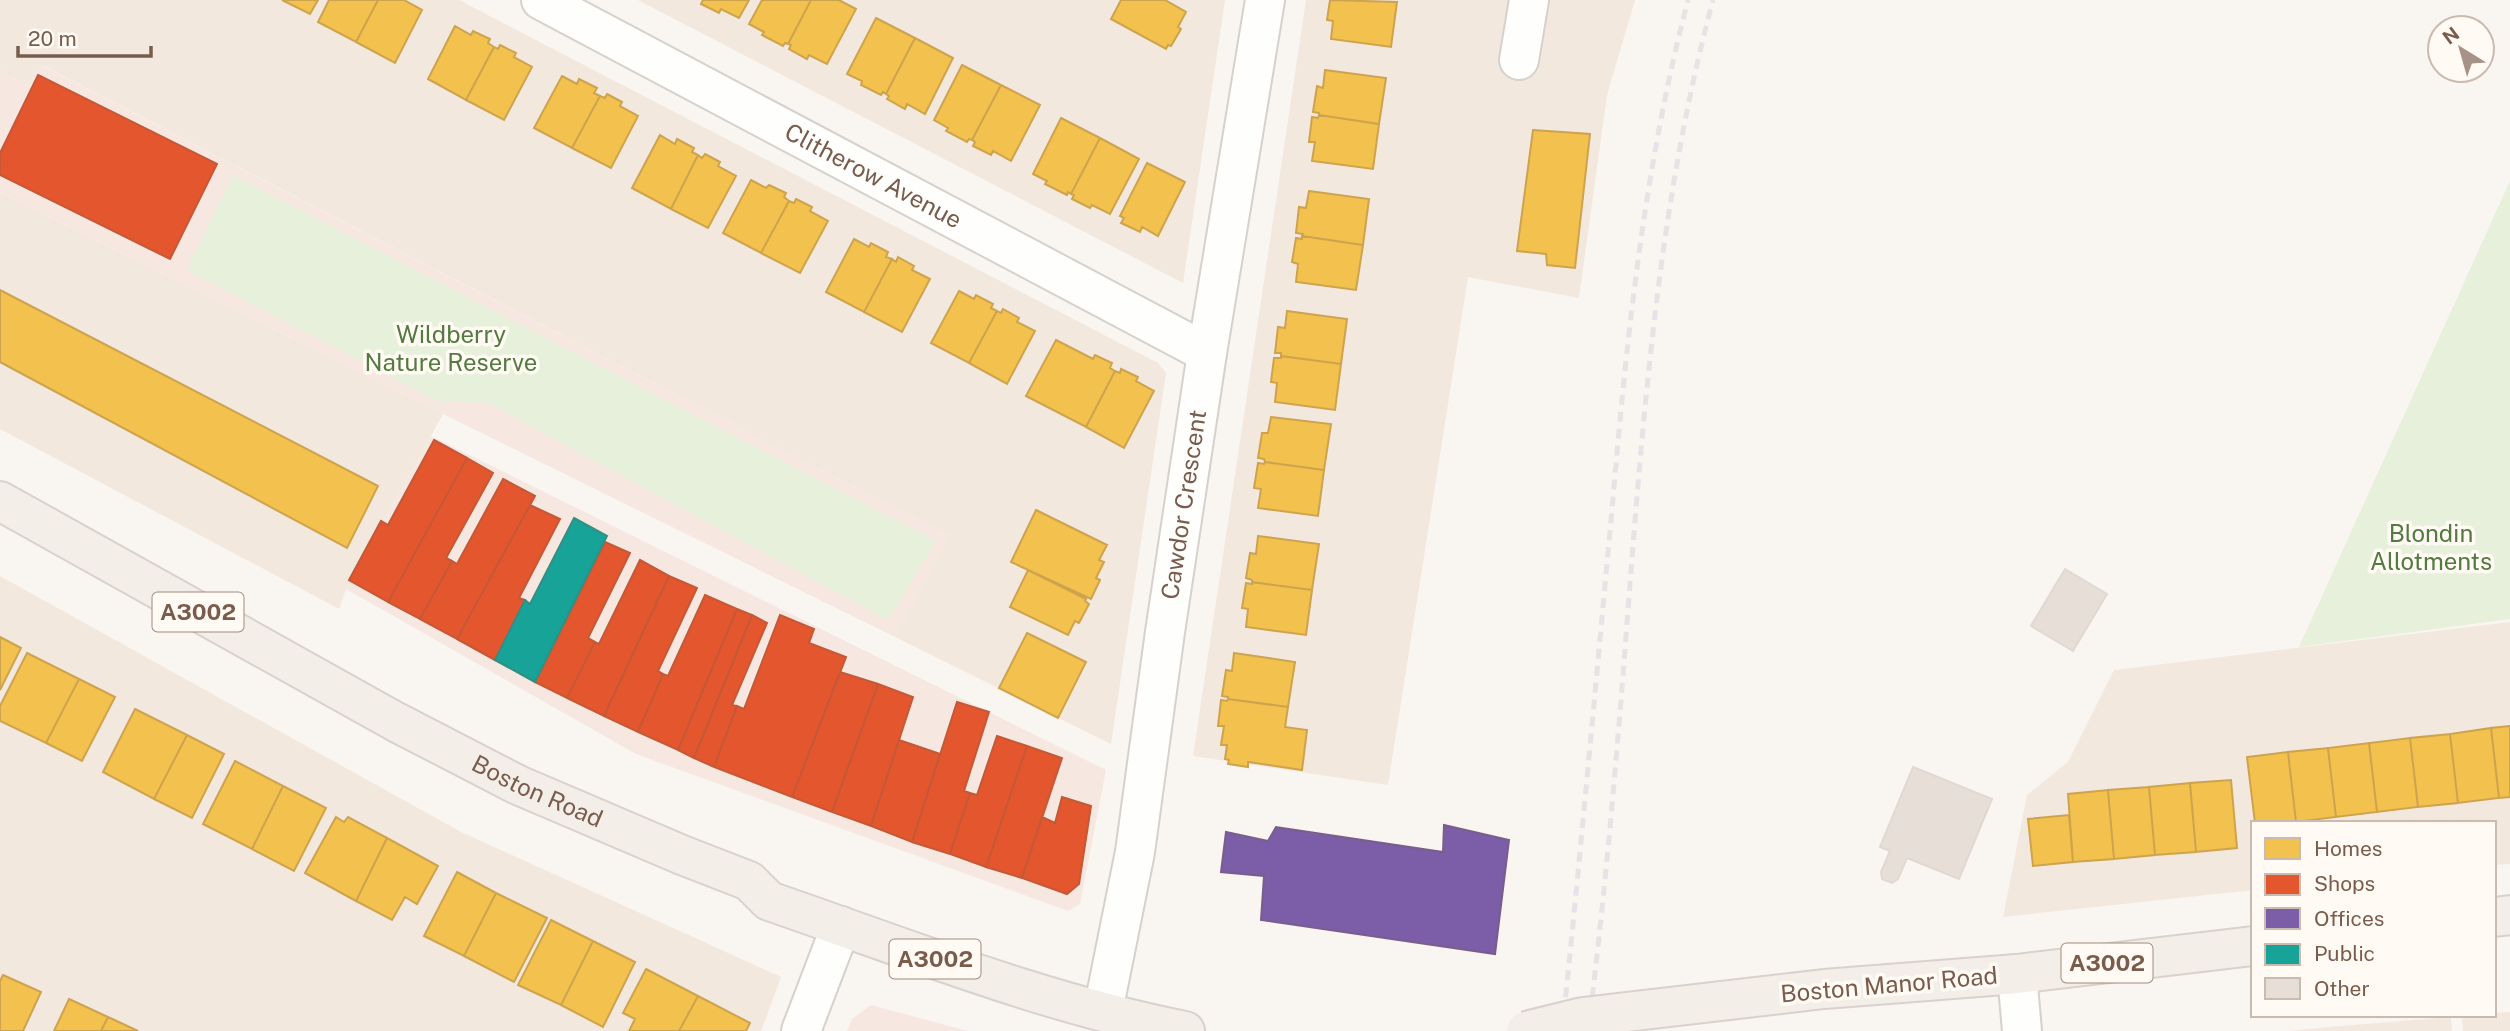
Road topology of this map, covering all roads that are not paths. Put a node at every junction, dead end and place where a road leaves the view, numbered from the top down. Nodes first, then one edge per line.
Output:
1 (541, 0) edge
2 (1265, 0) edge
3 (1529, 0) edge
4 (1519, 60) dead end
5 (1207, 353) junction
6 (0, 502) edge
7 (841, 926) junction
8 (2251, 946) edge
9 (2017, 974) junction
10 (1102, 1011) junction
11 (801, 1031) edge
12 (1185, 1031) edge
13 (1526, 1031) edge
14 (2022, 1031) edge

1 - 5 street, Clitherow Avenue
2 - 5 street, Cawdor Crescent
3 - 4 street
5 - 10 street, Cawdor Crescent
6 - 7 main road, Boston Road / A3002
7 - 10 main road, Boston Road / A3002
7 - 11 street
8 - 9 main road, Boston Manor Road / A3002
9 - 13 main road, Boston Manor Road / A3002, bridge
9 - 14 street
10 - 12 main road, A3002

